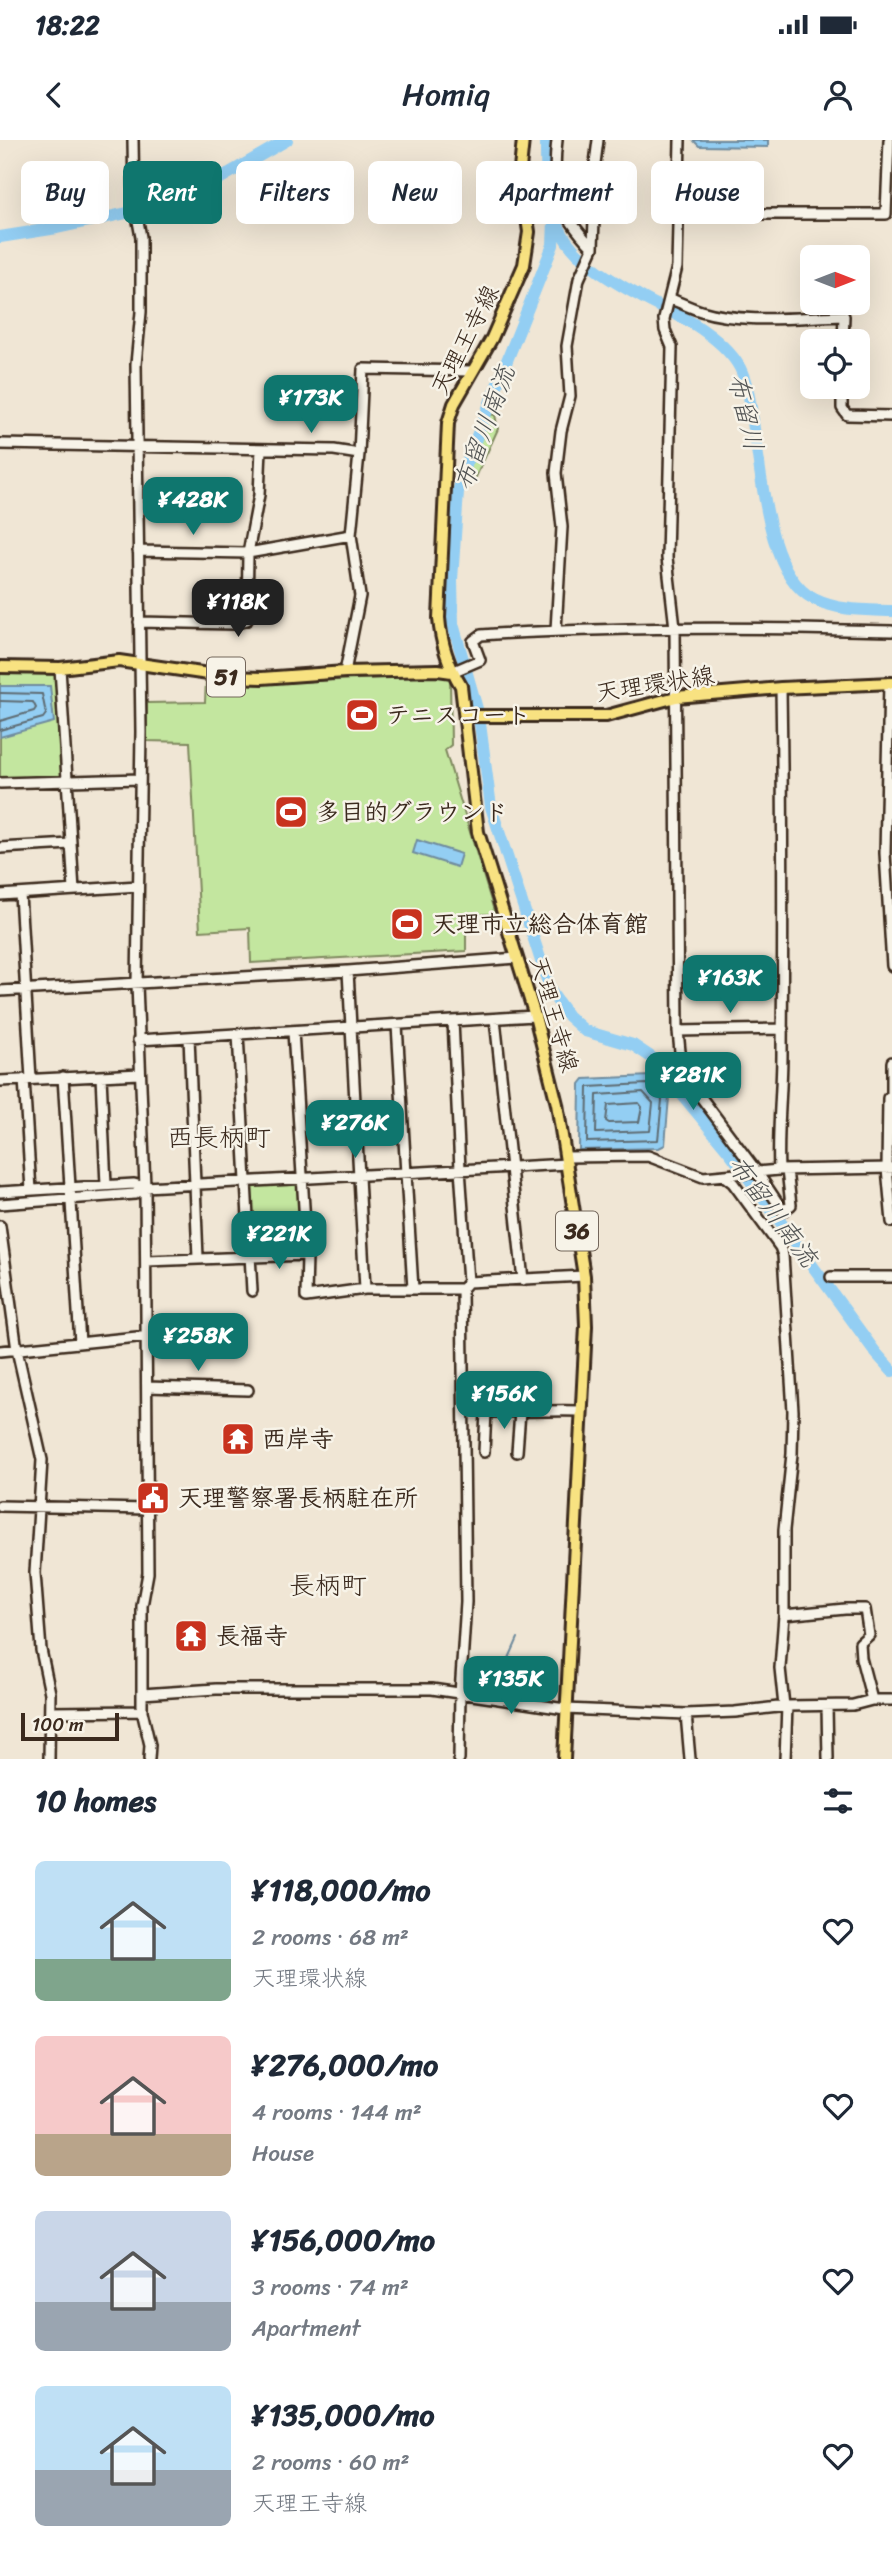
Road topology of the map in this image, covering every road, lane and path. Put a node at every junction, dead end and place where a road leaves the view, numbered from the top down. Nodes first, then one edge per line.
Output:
1 (133, 140) edge
2 (523, 140) edge
3 (557, 140) edge
4 (598, 140) edge
5 (680, 140) edge
6 (889, 140) edge
7 (679, 161) edge
8 (764, 214) edge
9 (678, 224) edge
10 (592, 249) junction
11 (670, 301) junction
12 (843, 329) edge
13 (471, 371) junction
14 (842, 399) edge
15 (892, 416) edge
16 (0, 444) edge
17 (139, 447) junction
18 (261, 449) junction
19 (359, 454) junction
20 (351, 535) junction
21 (138, 551) junction
22 (248, 553) junction
23 (139, 622) junction
24 (675, 628) junction
25 (556, 630) junction
26 (892, 631) edge
27 (141, 664) junction
28 (0, 667) edge
29 (60, 668) junction
30 (455, 671) junction
31 (345, 672) junction
32 (890, 683) edge
33 (781, 688) junction
34 (676, 697) junction
35 (468, 715) junction
36 (140, 779) junction
37 (67, 781) junction
38 (0, 783) edge
39 (71, 844) junction
40 (0, 848) edge
41 (138, 886) junction
42 (74, 890) junction
43 (20, 894) junction
44 (0, 895) edge
45 (517, 958) junction
46 (892, 966) edge
47 (348, 971) junction
48 (137, 984) junction
49 (27, 989) junction
50 (0, 991) edge
51 (535, 1016) junction
52 (495, 1019) junction
53 (453, 1021) junction
54 (397, 1025) junction
55 (351, 1027) junction
56 (783, 1029) junction
57 (293, 1031) junction
58 (678, 1031) junction
59 (238, 1034) junction
60 (189, 1037) junction
61 (138, 1040) junction
62 (892, 1062) edge
63 (140, 1074) junction
64 (101, 1076) junction
65 (63, 1077) junction
66 (28, 1079) junction
67 (0, 1081) edge
68 (567, 1160) junction
69 (512, 1167) junction
70 (890, 1168) edge
71 (460, 1169) junction
72 (783, 1170) junction
73 (406, 1172) junction
74 (755, 1172) junction
75 (359, 1175) junction
76 (727, 1176) junction
77 (302, 1179) junction
78 (245, 1182) junction
79 (195, 1184) junction
80 (106, 1185) junction
81 (145, 1187) junction
82 (31, 1190) junction
83 (0, 1192) edge
84 (70, 1193) junction
85 (0, 1203) edge
86 (892, 1222) edge
87 (0, 1226) edge
88 (307, 1255) junction
89 (250, 1257) junction
90 (198, 1258) junction
91 (146, 1261) junction
92 (584, 1276) junction
93 (831, 1277) dead end
94 (892, 1277) edge
95 (523, 1280) junction
96 (465, 1286) junction
97 (365, 1289) junction
98 (413, 1289) junction
99 (252, 1291) dead end
100 (147, 1336) junction
101 (80, 1343) junction
102 (18, 1350) junction
103 (0, 1351) edge
104 (248, 1390) dead end
105 (147, 1392) junction
106 (581, 1411) junction
107 (520, 1412) junction
108 (484, 1452) dead end
109 (517, 1452) dead end
110 (0, 1506) edge
111 (38, 1506) junction
112 (148, 1509) junction
113 (784, 1615) junction
114 (142, 1694) junction
115 (460, 1694) junction
116 (872, 1700) junction
117 (892, 1700) edge
118 (785, 1706) junction
119 (827, 1706) junction
120 (565, 1709) junction
121 (142, 1711) junction
122 (50, 1712) junction
123 (685, 1714) junction
124 (49, 1759) edge
125 (149, 1759) edge
126 (459, 1759) edge
127 (564, 1759) edge
128 (690, 1759) edge
129 (785, 1759) edge
130 (828, 1759) edge

1 - 17 street
2 - 13 main road, 天理王寺線 / 36
3 - 10 street
4 - 10 street
5 - 7 street
6 - 8 street
9 - 11 street
10 - 25 street
11 - 12 street
11 - 24 street
13 - 19 street
13 - 30 main road, 天理王寺線 / 36
14 - 15 street
16 - 17 street
17 - 18 street
17 - 21 street
18 - 19 street
18 - 22 street
19 - 20 street
20 - 22 street
20 - 31 street
21 - 22 street
21 - 23 street
22 - 23 street
23 - 27 street
24 - 25 street
24 - 26 street
24 - 34 street
25 - 30 street
27 - 29 main road, 51
27 - 31 main road, 51
27 - 36 street
28 - 29 main road, 51
29 - 37 street
30 - 31 main road, 51
30 - 35 main road, 天理王寺線 / 36
32 - 33 main road, 天理環状線
32 - 46 street
33 - 34 main road, 天理環状線
33 - 56 street
34 - 35 main road, 天理環状線
34 - 58 street
35 - 45 main road, 天理王寺線 / 36
36 - 37 street
36 - 41 street
37 - 38 street
37 - 39 street
39 - 40 street
39 - 42 street
41 - 42 street
41 - 48 street
42 - 43 street
43 - 44 street
43 - 49 street
45 - 47 street
45 - 51 main road, 天理王寺線 / 36
47 - 48 street
47 - 55 street
48 - 49 street
48 - 61 street
49 - 50 street
49 - 66 street
51 - 52 street
51 - 68 main road, 天理王寺線 / 36
52 - 53 street
52 - 69 street
53 - 54 street
53 - 71 street
54 - 55 street
54 - 73 street
55 - 57 street
55 - 75 street
56 - 58 street
56 - 72 street
57 - 59 street
57 - 77 street
58 - 74 street
59 - 60 street
59 - 78 street
60 - 61 street
60 - 79 street
61 - 63 street
62 - 70 street
63 - 64 street
63 - 81 street
64 - 65 street
64 - 80 street
65 - 66 street
65 - 84 street
66 - 67 street
66 - 82 street
68 - 69 street
68 - 76 street
68 - 92 main road, 天理王寺線 / 36
69 - 71 street
69 - 95 street
70 - 72 street
70 - 86 street
71 - 73 street
71 - 96 street
72 - 74 street
72 - 74 street
73 - 75 street
73 - 98 street
74 - 76 street
75 - 77 street
75 - 97 street
76 - 113 street
77 - 78 street
77 - 88 street
78 - 79 street
78 - 89 street
79 - 81 street
79 - 90 street
80 - 81 street
80 - 84 street
81 - 84 street
81 - 91 street
82 - 83 street
82 - 84 street
84 - 85 street
84 - 101 street
87 - 102 street
88 - 89 street
88 - 97 street
89 - 90 street
89 - 99 street
90 - 91 street
91 - 100 street
92 - 95 street
92 - 106 main road, 天理王寺線 / 36
93 - 94 street
95 - 96 street
96 - 98 street
96 - 115 street
97 - 98 street
100 - 101 street
100 - 105 street
101 - 102 street
102 - 103 street
102 - 111 street
104 - 105 street
105 - 112 street
106 - 107 street
106 - 120 main road, 天理王寺線 / 36
107 - 108 street
107 - 109 street
110 - 111 street
111 - 112 street
111 - 122 street
112 - 114 street
113 - 116 street
113 - 118 street
114 - 115 street
114 - 121 street
115 - 120 street
115 - 126 street
116 - 117 street
116 - 119 street
118 - 119 street
118 - 123 street
118 - 129 street
119 - 130 street
120 - 123 street
120 - 127 main road, 天理王寺線 / 36
121 - 122 street
121 - 125 street
122 - 124 street
123 - 128 street

